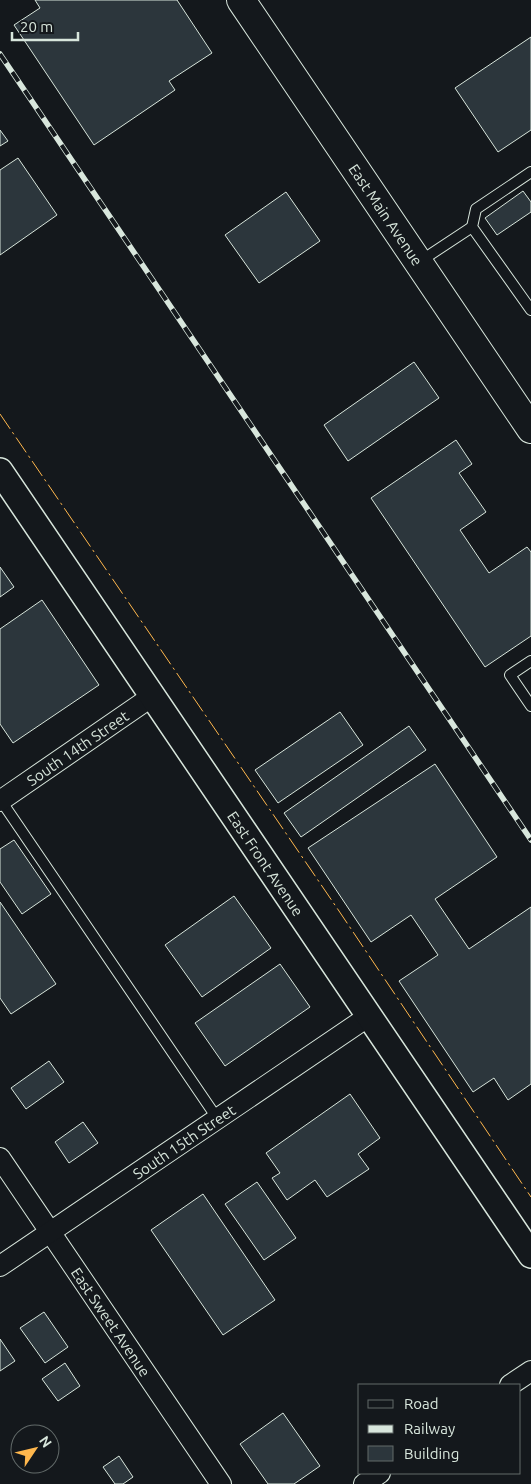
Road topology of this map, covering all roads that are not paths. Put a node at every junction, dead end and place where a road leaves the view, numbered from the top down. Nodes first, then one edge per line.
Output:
1 (242, 0) edge
2 (531, 172) edge
3 (472, 227) junction
4 (418, 263) junction
5 (531, 310) edge
6 (531, 429) edge
7 (0, 471) edge
8 (531, 662) edge
9 (154, 696) junction
10 (531, 706) edge
11 (0, 800) edge
12 (369, 1016) junction
13 (218, 1118) junction
14 (0, 1158) edge
15 (50, 1232) junction
16 (531, 1255) edge
17 (0, 1266) edge
18 (531, 1371) edge
19 (512, 1384) edge
20 (379, 1474) edge
21 (220, 1484) edge
22 (364, 1484) edge

1 - 4 main road, East Main Avenue
2 - 3 lane
3 - 4 lane
3 - 5 lane
4 - 6 main road, East Main Avenue
7 - 9 street, East Front Avenue
8 - 10 lane
9 - 11 street, South 14th Street
9 - 12 street, East Front Avenue
11 - 13 lane
12 - 13 street, South 15th Street
12 - 16 street, East Front Avenue
13 - 15 street, South 15th Street
14 - 15 street, East Sweet Avenue
15 - 17 street, South 15th Street
15 - 21 street, East Sweet Avenue
18 - 19 street
20 - 22 street

